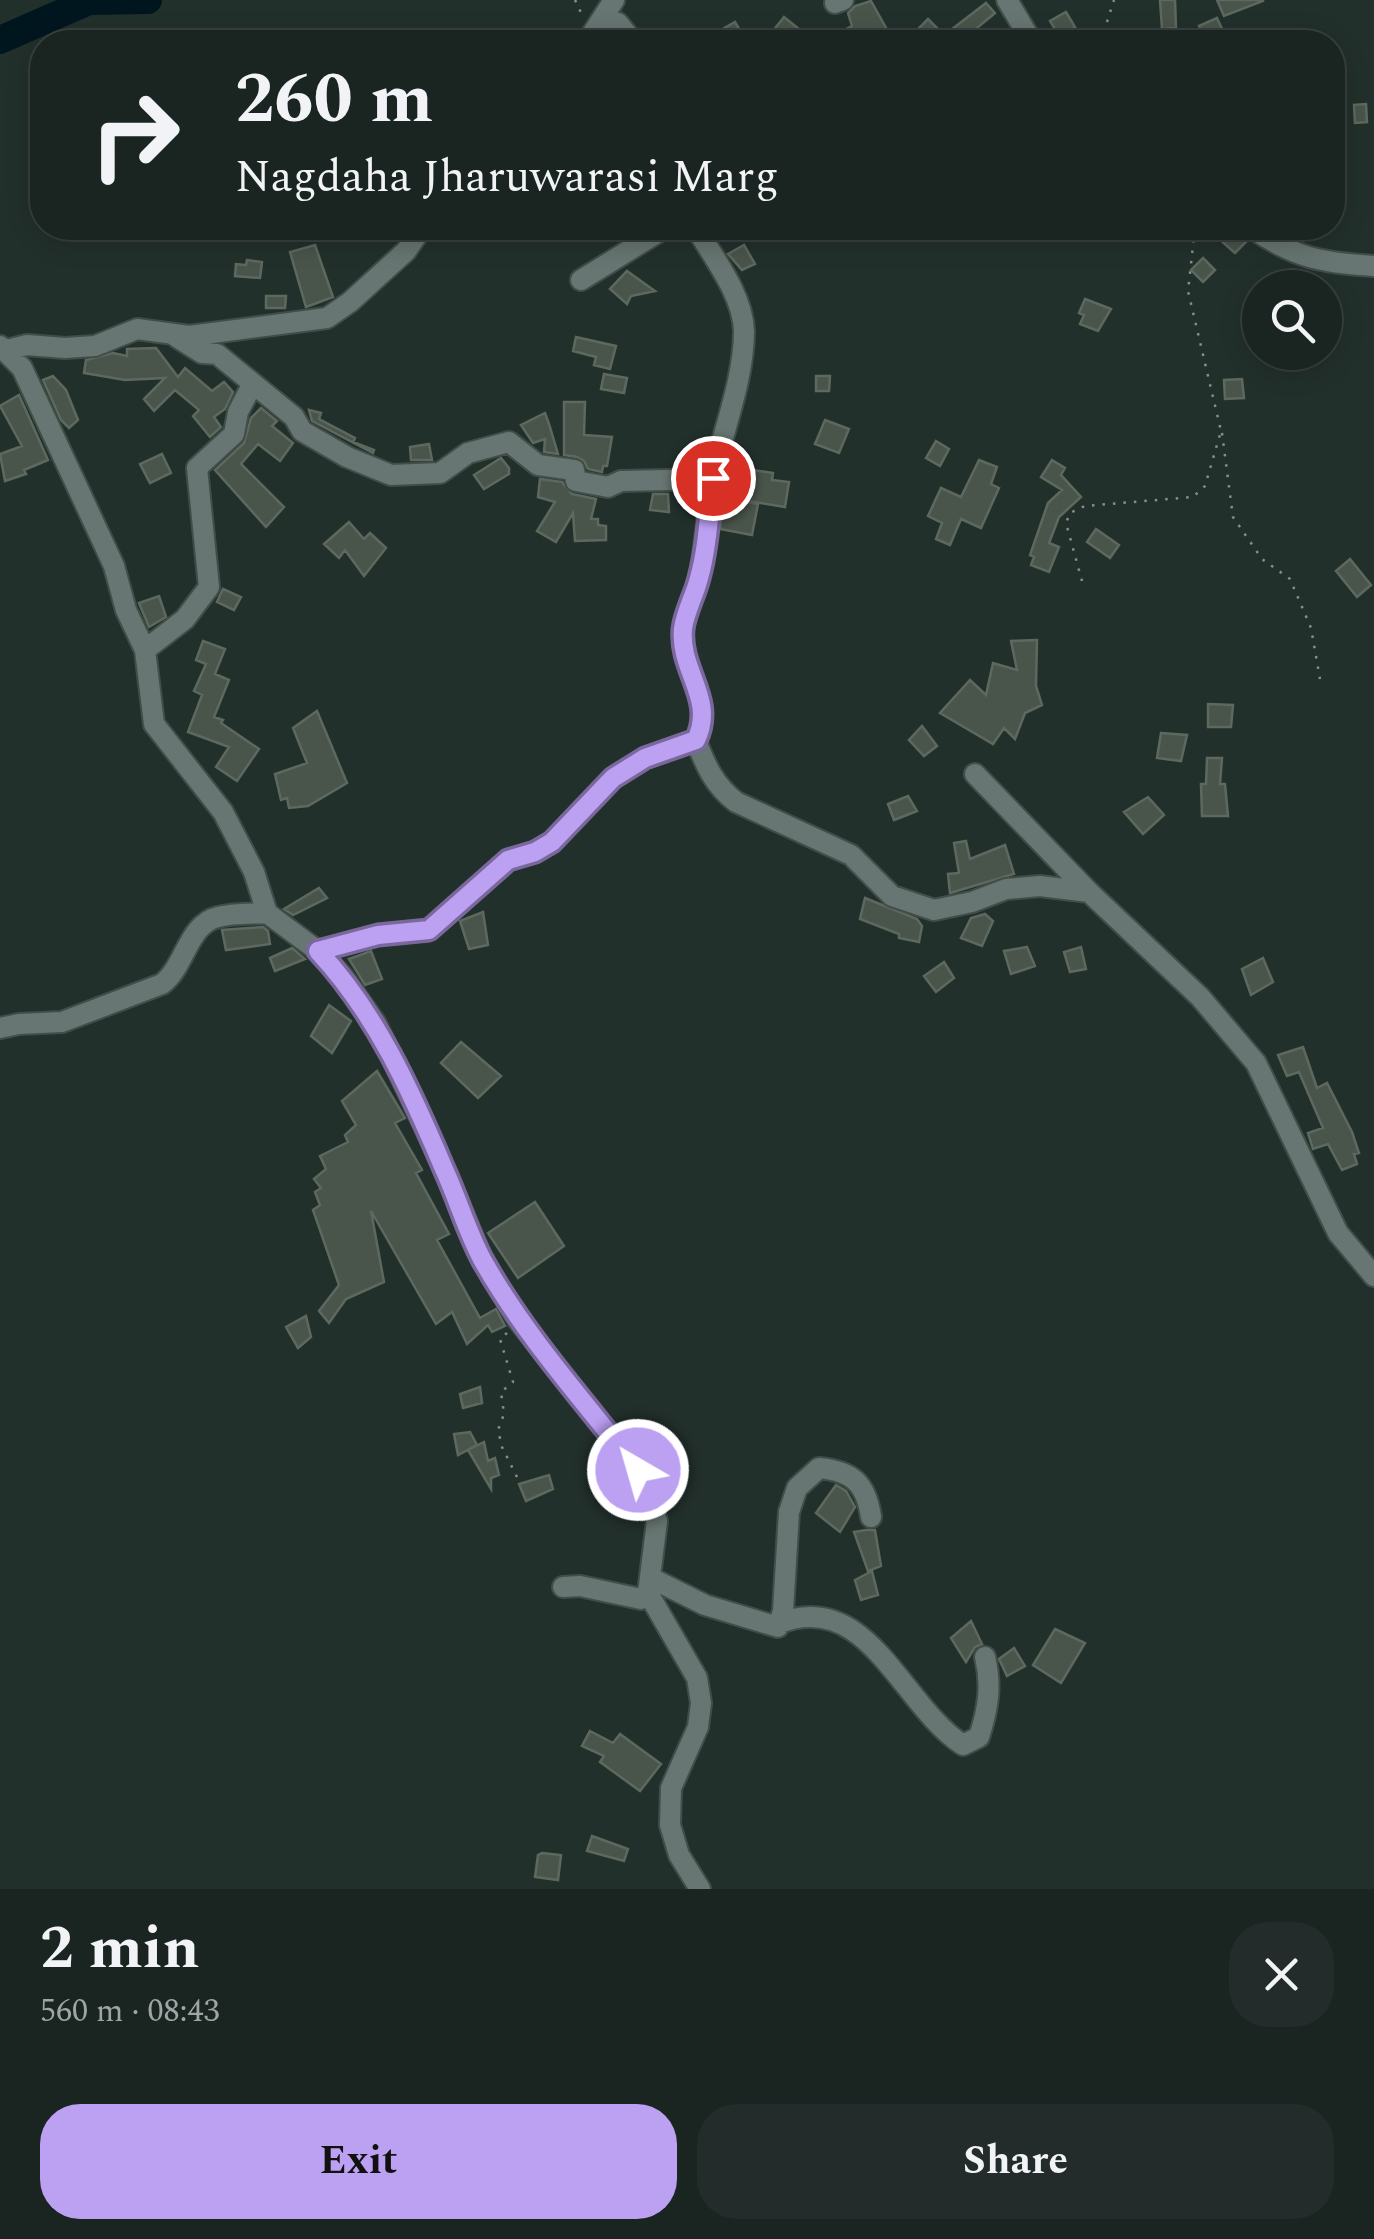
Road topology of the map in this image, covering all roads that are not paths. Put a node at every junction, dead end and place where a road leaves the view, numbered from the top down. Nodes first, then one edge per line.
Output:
1 (1007, 0) edge
2 (609, 9) edge
3 (594, 30) edge
4 (624, 30) edge
5 (1025, 30) edge
6 (414, 240) edge
7 (645, 240) edge
8 (703, 240) edge
9 (1272, 240) edge
10 (1374, 266) edge
11 (581, 280) dead end
12 (172, 334) junction
13 (4, 348) edge
14 (252, 385) junction
15 (713, 478) junction
16 (146, 650) junction
17 (696, 740) junction
18 (975, 774) dead end
19 (1089, 892) junction
20 (267, 913) junction
21 (318, 951) junction
22 (0, 1028) edge
23 (1374, 1276) edge
24 (870, 1518) dead end
25 (650, 1585) junction
26 (563, 1587) dead end
27 (780, 1623) junction
28 (986, 1657) dead end
29 (700, 1889) edge

1 - 5 street
2 - 3 street
2 - 4 street
6 - 12 street
7 - 11 street
8 - 15 street
9 - 10 street
12 - 13 street
12 - 14 street
13 - 16 street
14 - 15 street
14 - 16 street
15 - 17 street
16 - 20 street
17 - 19 street
17 - 21 street
18 - 19 street
19 - 23 street
20 - 21 street
20 - 22 street
21 - 25 street
24 - 27 street
25 - 26 street
25 - 27 street
25 - 29 street
27 - 28 street

